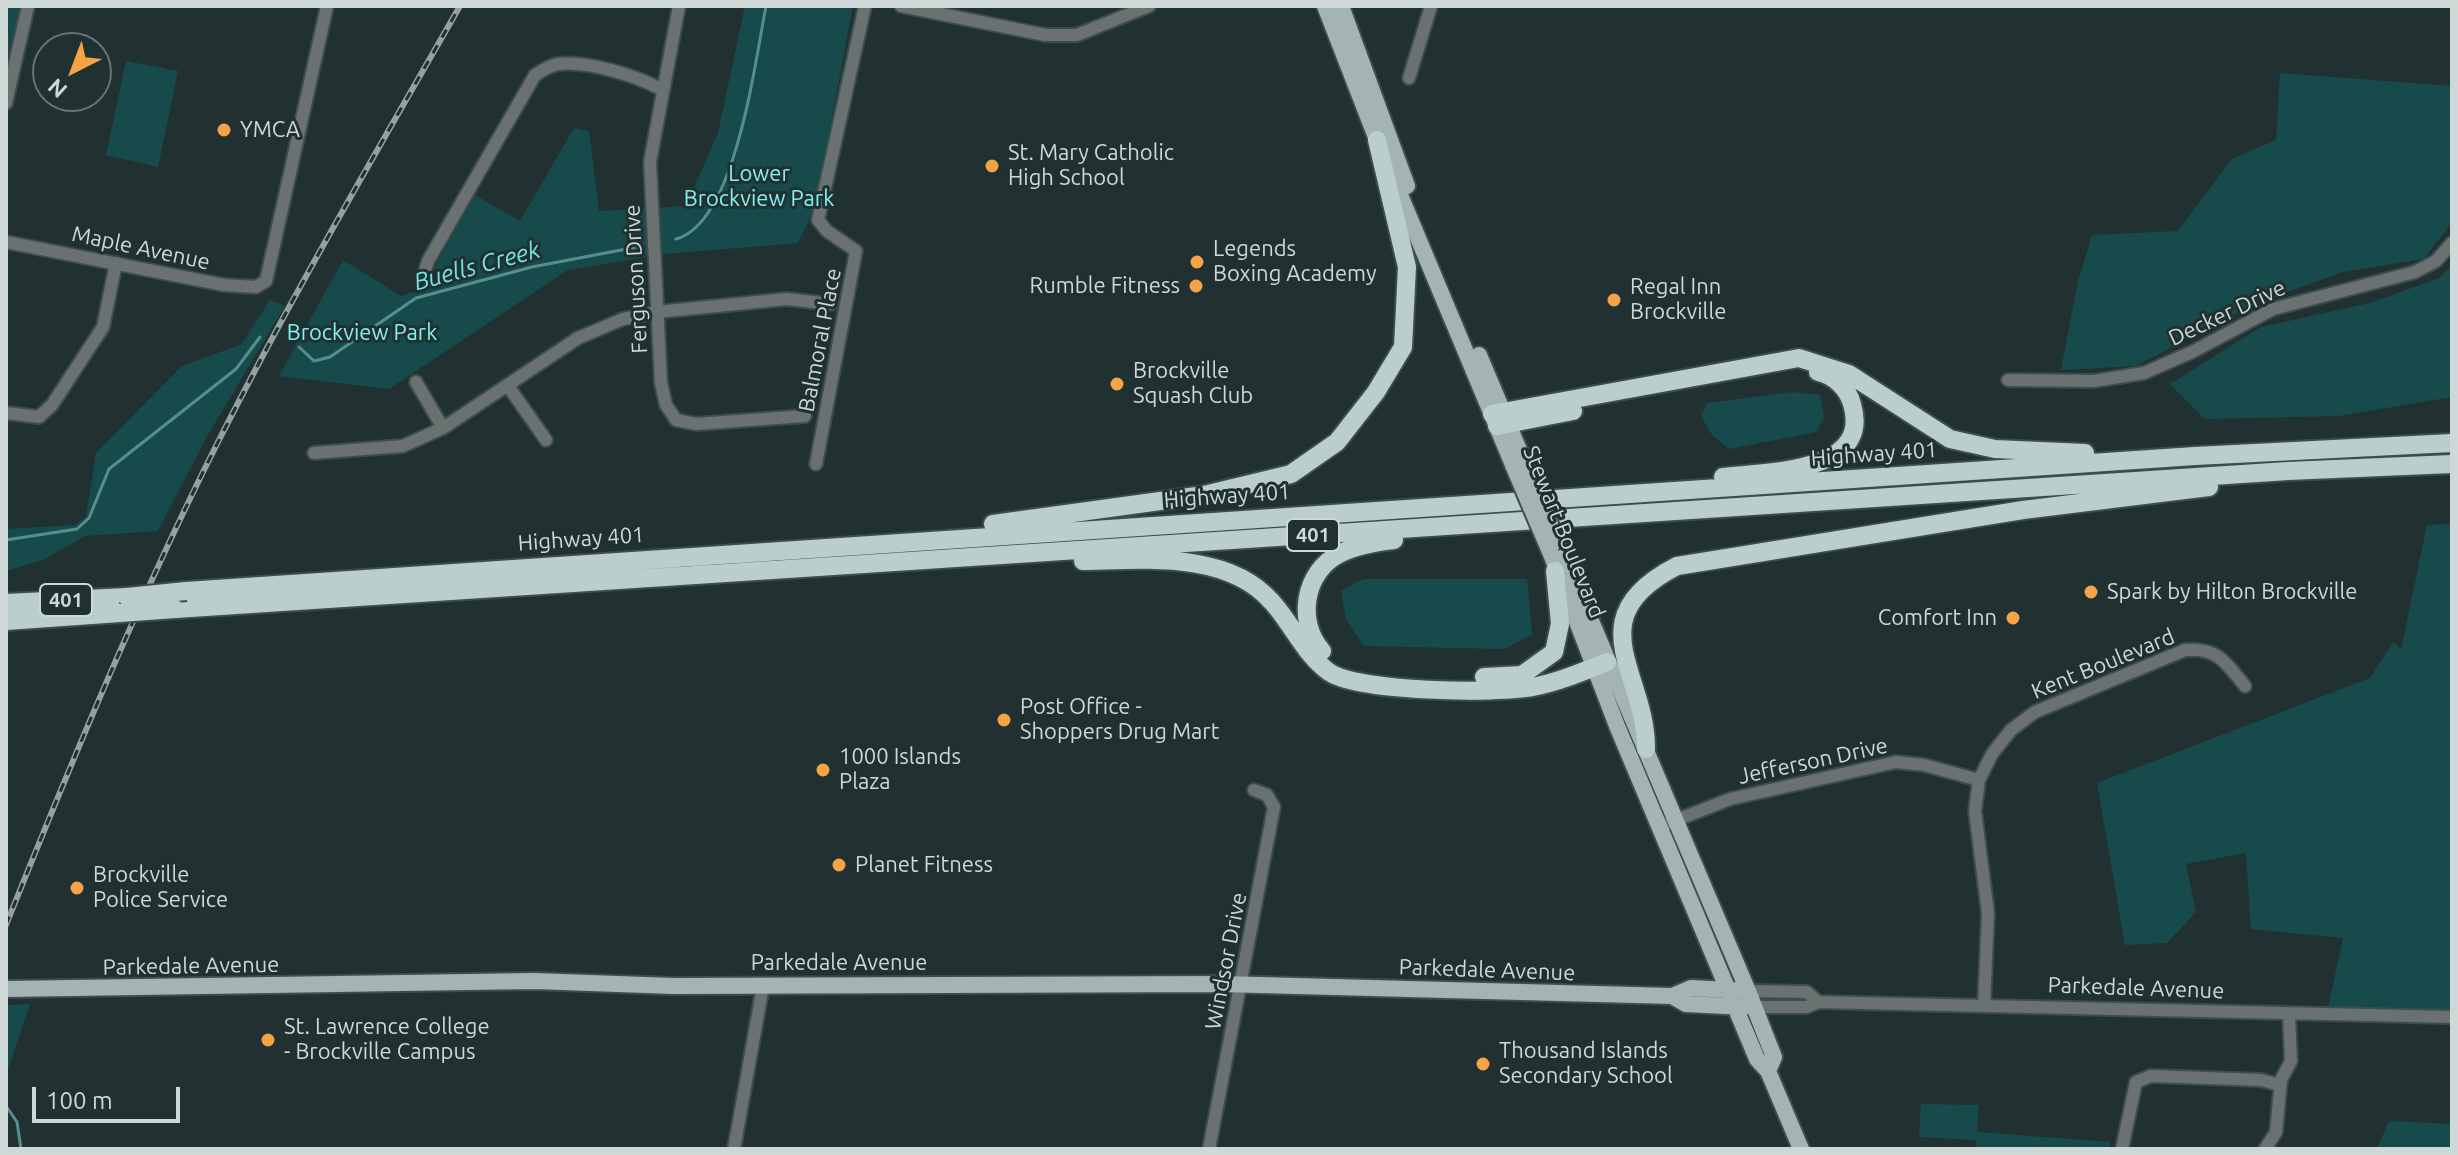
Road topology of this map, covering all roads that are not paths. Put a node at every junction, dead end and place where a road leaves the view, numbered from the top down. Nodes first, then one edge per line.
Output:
1 (28, 6) edge
2 (327, 6) edge
3 (679, 6) edge
4 (865, 6) edge
5 (901, 6) edge
6 (1149, 6) edge
7 (1325, 6) edge
8 (1341, 6) edge
9 (1431, 6) edge
10 (1409, 78) dead end
11 (661, 89) junction
12 (6, 103) edge
13 (1377, 140) junction
14 (6, 242) edge
15 (2452, 243) edge
16 (116, 263) junction
17 (423, 279) dead end
18 (830, 304) dead end
19 (657, 312) junction
20 (2008, 380) dead end
21 (416, 382) dead end
22 (508, 386) junction
23 (6, 413) edge
24 (805, 416) dead end
25 (1500, 419) junction
26 (443, 428) junction
27 (546, 440) dead end
28 (2452, 443) edge
29 (314, 453) dead end
30 (2195, 456) junction
31 (816, 464) dead end
32 (2452, 464) edge
33 (2288, 471) junction
34 (1665, 492) junction
35 (1556, 519) junction
36 (876, 542) junction
37 (964, 558) junction
38 (1556, 558) junction
39 (6, 603) edge
40 (123, 605) junction
41 (6, 621) edge
42 (1600, 664) junction
43 (2245, 686) dead end
44 (1646, 749) junction
45 (1979, 780) junction
46 (1254, 790) dead end
47 (1678, 819) junction
48 (1659, 828) junction
49 (1713, 954) junction
50 (1242, 985) junction
51 (763, 986) junction
52 (1691, 988) junction
53 (6, 989) edge
54 (1728, 989) junction
55 (1672, 996) junction
56 (1751, 999) junction
57 (1735, 1006) junction
58 (1984, 1006) junction
59 (2289, 1015) junction
60 (2452, 1017) edge
61 (1768, 1071) junction
62 (2280, 1085) junction
63 (734, 1149) edge
64 (1209, 1149) edge
65 (1801, 1149) edge
66 (2122, 1149) edge
67 (2265, 1149) edge

1 - 12 street
2 - 16 street, Maple Avenue
3 - 11 street, Ferguson Drive
4 - 31 street, Balmoral Place
5 - 6 street
7 - 13 main road, Stewart Boulevard
8 - 25 main road, Stewart Boulevard
9 - 10 street
11 - 17 street
11 - 19 street, Ferguson Drive
13 - 25 main road, Stewart Boulevard
13 - 36 highway
14 - 16 street, Maple Avenue
15 - 20 street, Decker Drive
16 - 23 street
18 - 19 street
19 - 22 street
19 - 24 street, Ferguson Drive
21 - 26 street
22 - 26 street
22 - 27 street
25 - 30 highway
25 - 34 highway
25 - 38 main road, Stewart Boulevard, bridge
26 - 29 street
28 - 30 highway, Highway 401 / 401
30 - 34 highway, Highway 401 / 401
32 - 33 highway, Highway 401 / 401
33 - 35 highway, Highway 401 / 401
33 - 44 highway
34 - 36 highway, Highway 401 / 401
35 - 37 highway, Highway 401 / 401
35 - 38 highway
36 - 40 highway, Highway 401 / 401, bridge
37 - 40 highway, Highway 401 / 401, bridge
37 - 42 highway
38 - 42 main road, Stewart Boulevard
39 - 40 highway, Highway 401 / 401
40 - 41 highway, Highway 401 / 401
42 - 44 main road, Stewart Boulevard
42 - 48 main road, Stewart Boulevard
43 - 45 street, Kent Boulevard
44 - 47 main road, Stewart Boulevard
45 - 47 street, Jefferson Drive
45 - 58 street, Kent Boulevard
46 - 50 street, Windsor Drive
47 - 48 street, Jefferson Drive
47 - 56 main road, Stewart Boulevard
48 - 49 main road, Stewart Boulevard
49 - 52 main road
49 - 54 main road, Stewart Boulevard
50 - 51 main road, Parkedale Avenue
50 - 55 main road, Parkedale Avenue
50 - 64 street, Windsor Drive
51 - 53 main road, Parkedale Avenue
51 - 63 street
52 - 54 main road, Parkedale Avenue
52 - 55 main road, Parkedale Avenue
54 - 56 main road, Parkedale Avenue
54 - 57 main road, Stewart Boulevard
55 - 57 main road, Parkedale Avenue
56 - 57 main road, Parkedale Avenue
56 - 58 street, Parkedale Avenue
56 - 61 main road, Stewart Boulevard
57 - 61 main road, Stewart Boulevard
58 - 59 street, Parkedale Avenue
59 - 60 street, Parkedale Avenue
59 - 62 street
61 - 65 main road, Stewart Boulevard
62 - 66 street
62 - 67 street

